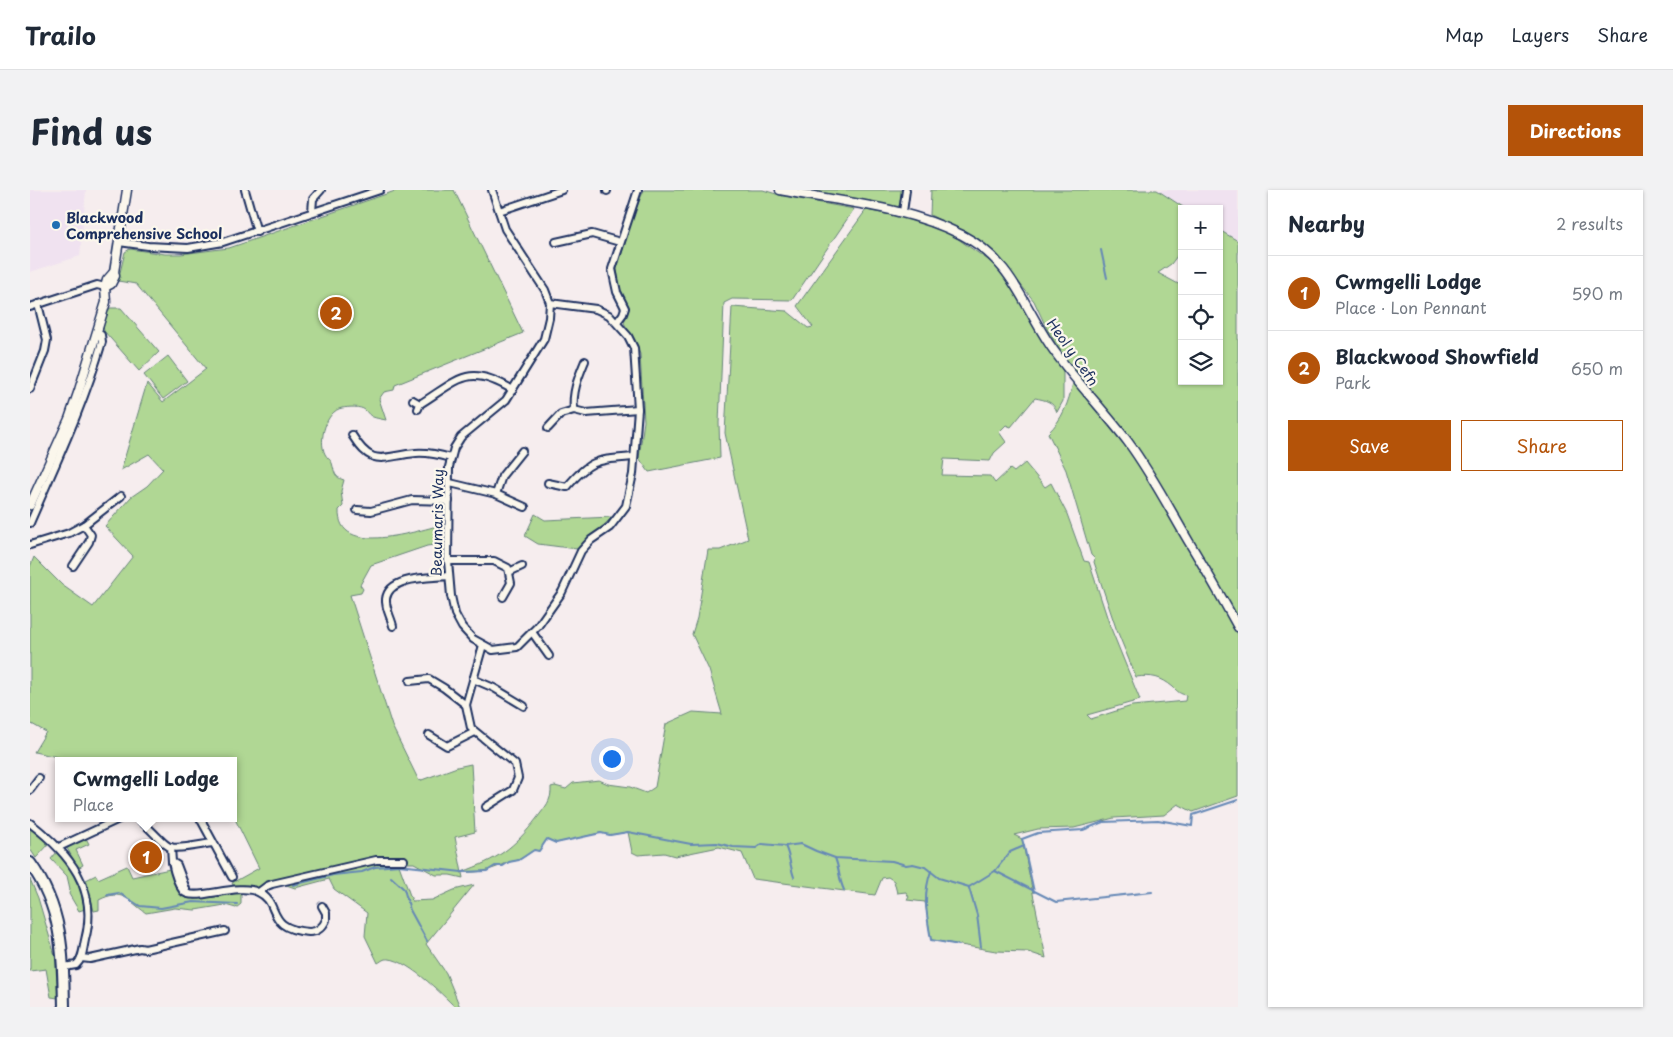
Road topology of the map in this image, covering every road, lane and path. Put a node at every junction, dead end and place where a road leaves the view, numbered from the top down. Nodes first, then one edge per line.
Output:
1 (127, 190) edge
2 (245, 190) edge
3 (321, 190) edge
4 (380, 190) edge
5 (492, 190) edge
6 (562, 190) edge
7 (638, 190) edge
8 (780, 190) edge
9 (906, 190) edge
10 (499, 211) junction
11 (312, 212) junction
12 (903, 212) junction
13 (257, 232) junction
14 (119, 242) junction
15 (556, 242) dead end
16 (620, 242) junction
17 (105, 287) junction
18 (550, 302) junction
19 (38, 304) junction
20 (30, 307) edge
21 (617, 322) junction
22 (97, 334) junction
23 (585, 367) dead end
24 (30, 389) edge
25 (513, 390) junction
26 (413, 400) dead end
27 (638, 409) junction
28 (574, 410) junction
29 (548, 428) dead end
30 (352, 435) dead end
31 (522, 451) dead end
32 (634, 457) junction
33 (451, 458) junction
34 (450, 483) junction
35 (548, 484) dead end
36 (496, 494) junction
37 (121, 496) dead end
38 (450, 501) junction
39 (30, 505) edge
40 (525, 507) dead end
41 (357, 510) dead end
42 (30, 523) edge
43 (84, 524) junction
44 (30, 545) edge
45 (448, 561) junction
46 (73, 566) dead end
47 (522, 566) dead end
48 (509, 572) junction
49 (448, 576) junction
50 (503, 597) dead end
51 (393, 626) dead end
52 (1238, 627) edge
53 (532, 632) junction
54 (484, 645) junction
55 (549, 656) dead end
56 (473, 678) junction
57 (410, 681) dead end
58 (466, 705) junction
59 (524, 706) dead end
60 (475, 732) junction
61 (429, 735) dead end
62 (44, 786) dead end
63 (30, 790) edge
64 (486, 807) dead end
65 (112, 822) edge
66 (143, 822) edge
67 (202, 822) edge
68 (30, 823) edge
69 (213, 843) junction
70 (59, 847) junction
71 (171, 848) junction
72 (404, 860) dead end
73 (172, 862) junction
74 (30, 863) edge
75 (232, 877) dead end
76 (186, 888) dead end
77 (259, 892) junction
78 (322, 906) dead end
79 (225, 931) dead end
80 (81, 958) junction
81 (64, 967) junction
82 (64, 1007) edge

1 - 14 street
2 - 13 street
3 - 11 street
4 - 11 street
5 - 10 street
6 - 10 street
7 - 16 street
8 - 12 street, Heol y Cefn
9 - 12 street
10 - 18 street
11 - 13 street
12 - 52 street, Heol y Cefn
13 - 14 street
14 - 17 street
15 - 16 street
16 - 21 street
17 - 19 street
17 - 22 street
18 - 21 street
18 - 25 street, Beaumaris Way
19 - 20 street
19 - 24 street
21 - 27 street
22 - 39 street
22 - 42 street
23 - 28 street
25 - 26 street
25 - 33 street, Beaumaris Way
27 - 28 street
27 - 32 street
28 - 29 street
30 - 33 street
31 - 36 street
32 - 35 street
32 - 53 street
33 - 34 street, Beaumaris Way
34 - 36 street
34 - 38 street, Beaumaris Way
36 - 40 street
37 - 43 street
38 - 41 street
38 - 45 street, Beaumaris Way
43 - 44 street
43 - 46 street
45 - 48 street
45 - 49 street, Beaumaris Way
47 - 48 street
48 - 50 street
49 - 51 street
49 - 54 street, Beaumaris Way
53 - 54 street
53 - 55 street
54 - 56 street
56 - 58 street
56 - 59 street
57 - 58 street
58 - 60 street
60 - 61 street
60 - 64 street
62 - 63 street
65 - 70 street
66 - 71 street
67 - 69 street
68 - 70 street
69 - 71 street
69 - 75 street
70 - 80 street
71 - 73 street
72 - 77 street
73 - 76 street
73 - 77 street
74 - 81 main road
77 - 78 street
79 - 80 street
80 - 81 street
81 - 82 main road

